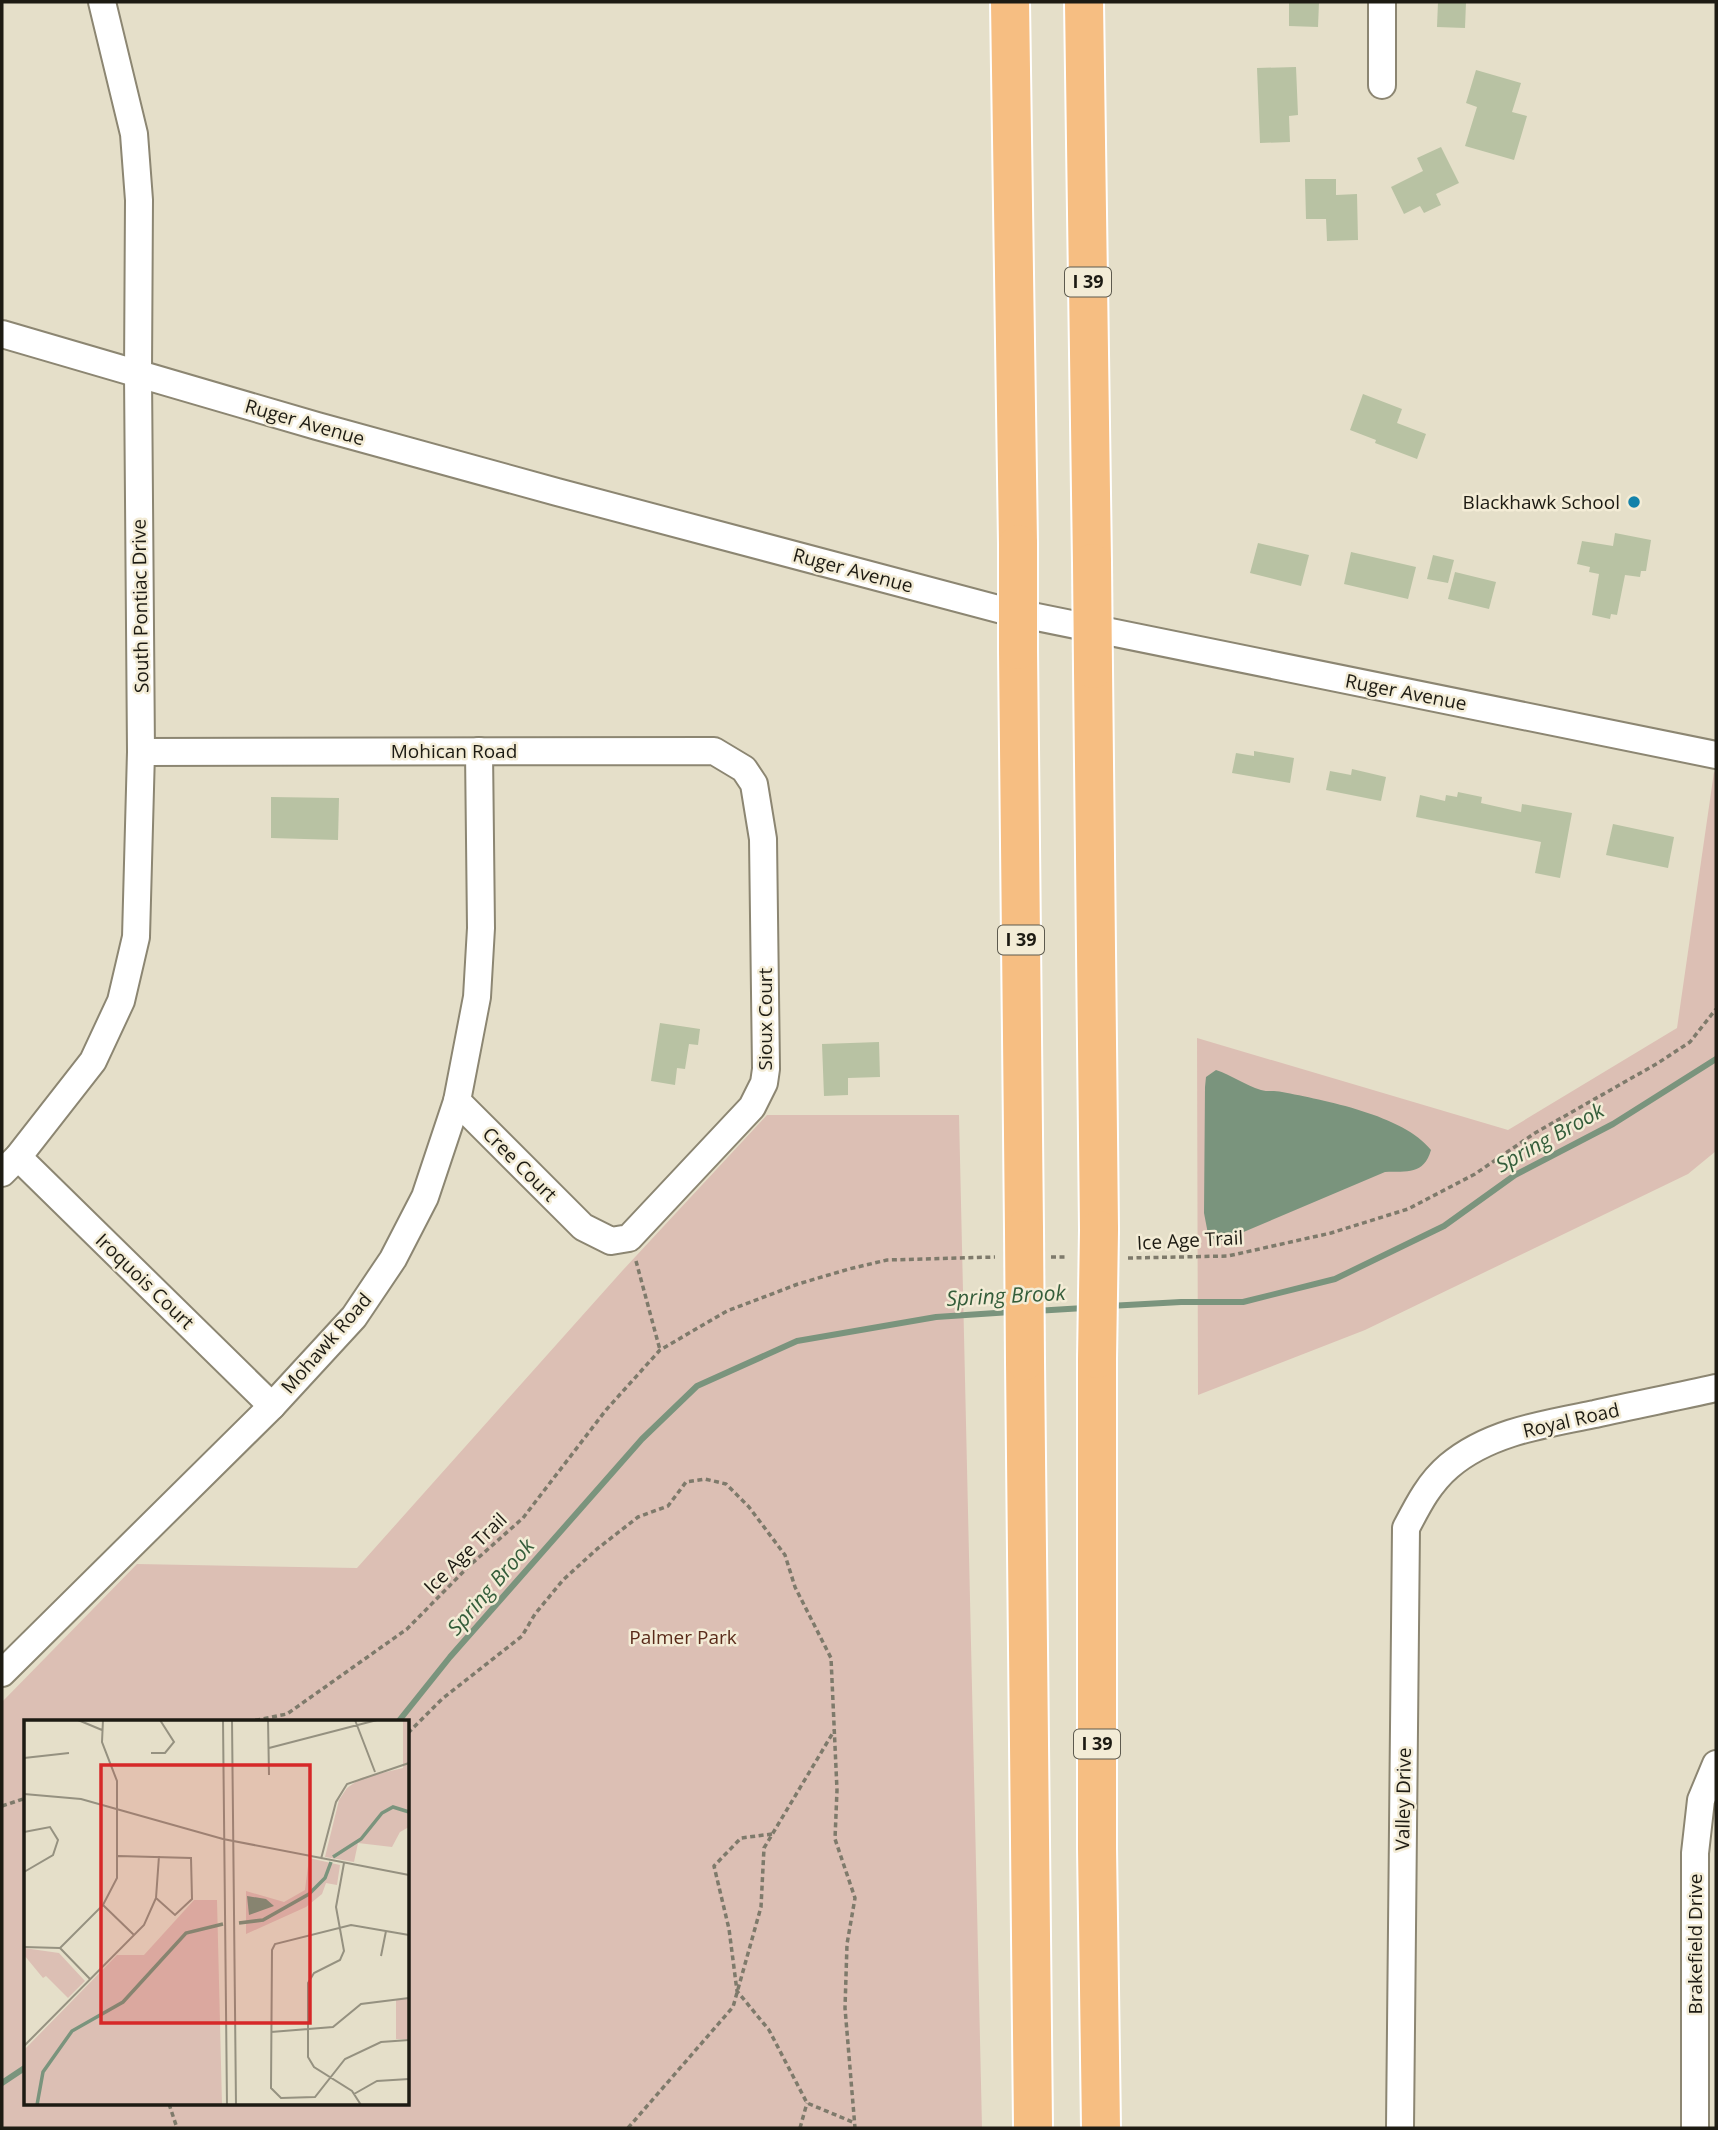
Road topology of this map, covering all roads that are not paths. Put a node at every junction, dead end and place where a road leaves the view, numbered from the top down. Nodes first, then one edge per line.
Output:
1 (102, 2) edge
2 (1010, 2) edge
3 (1084, 2) edge
4 (1382, 2) edge
5 (1382, 85) dead end
6 (2, 334) edge
7 (138, 374) junction
8 (479, 751) junction
9 (141, 752) junction
10 (1716, 755) edge
11 (754, 784) joint
12 (457, 1101) junction
13 (10, 1165) edge
14 (583, 1227) joint
15 (1716, 1388) edge
16 (272, 1406) junction
17 (1437, 1478) joint
18 (2, 1673) edge
19 (1716, 1764) edge
20 (1033, 2128) edge
21 (1101, 2128) edge
22 (1400, 2128) edge
23 (1695, 2128) edge

1 - 7 street, South Pontiac Drive
2 - 20 highway, I 39, bridge
3 - 21 highway, I 39, bridge
4 - 5 street
6 - 7 street, Ruger Avenue
7 - 9 street, South Pontiac Drive
7 - 10 street, Ruger Avenue
8 - 9 street, Mohican Road
8 - 11 street, Mohican Road
8 - 12 street, Mohawk Road
9 - 13 street, South Pontiac Drive
11 - 14 street, Sioux Court
12 - 14 street, Cree Court
12 - 16 street, Mohawk Road
13 - 16 street, Iroquois Court
15 - 17 street, Royal Road
16 - 18 street, Mohawk Road
17 - 22 street, Valley Drive
19 - 23 street, Brakefield Drive

